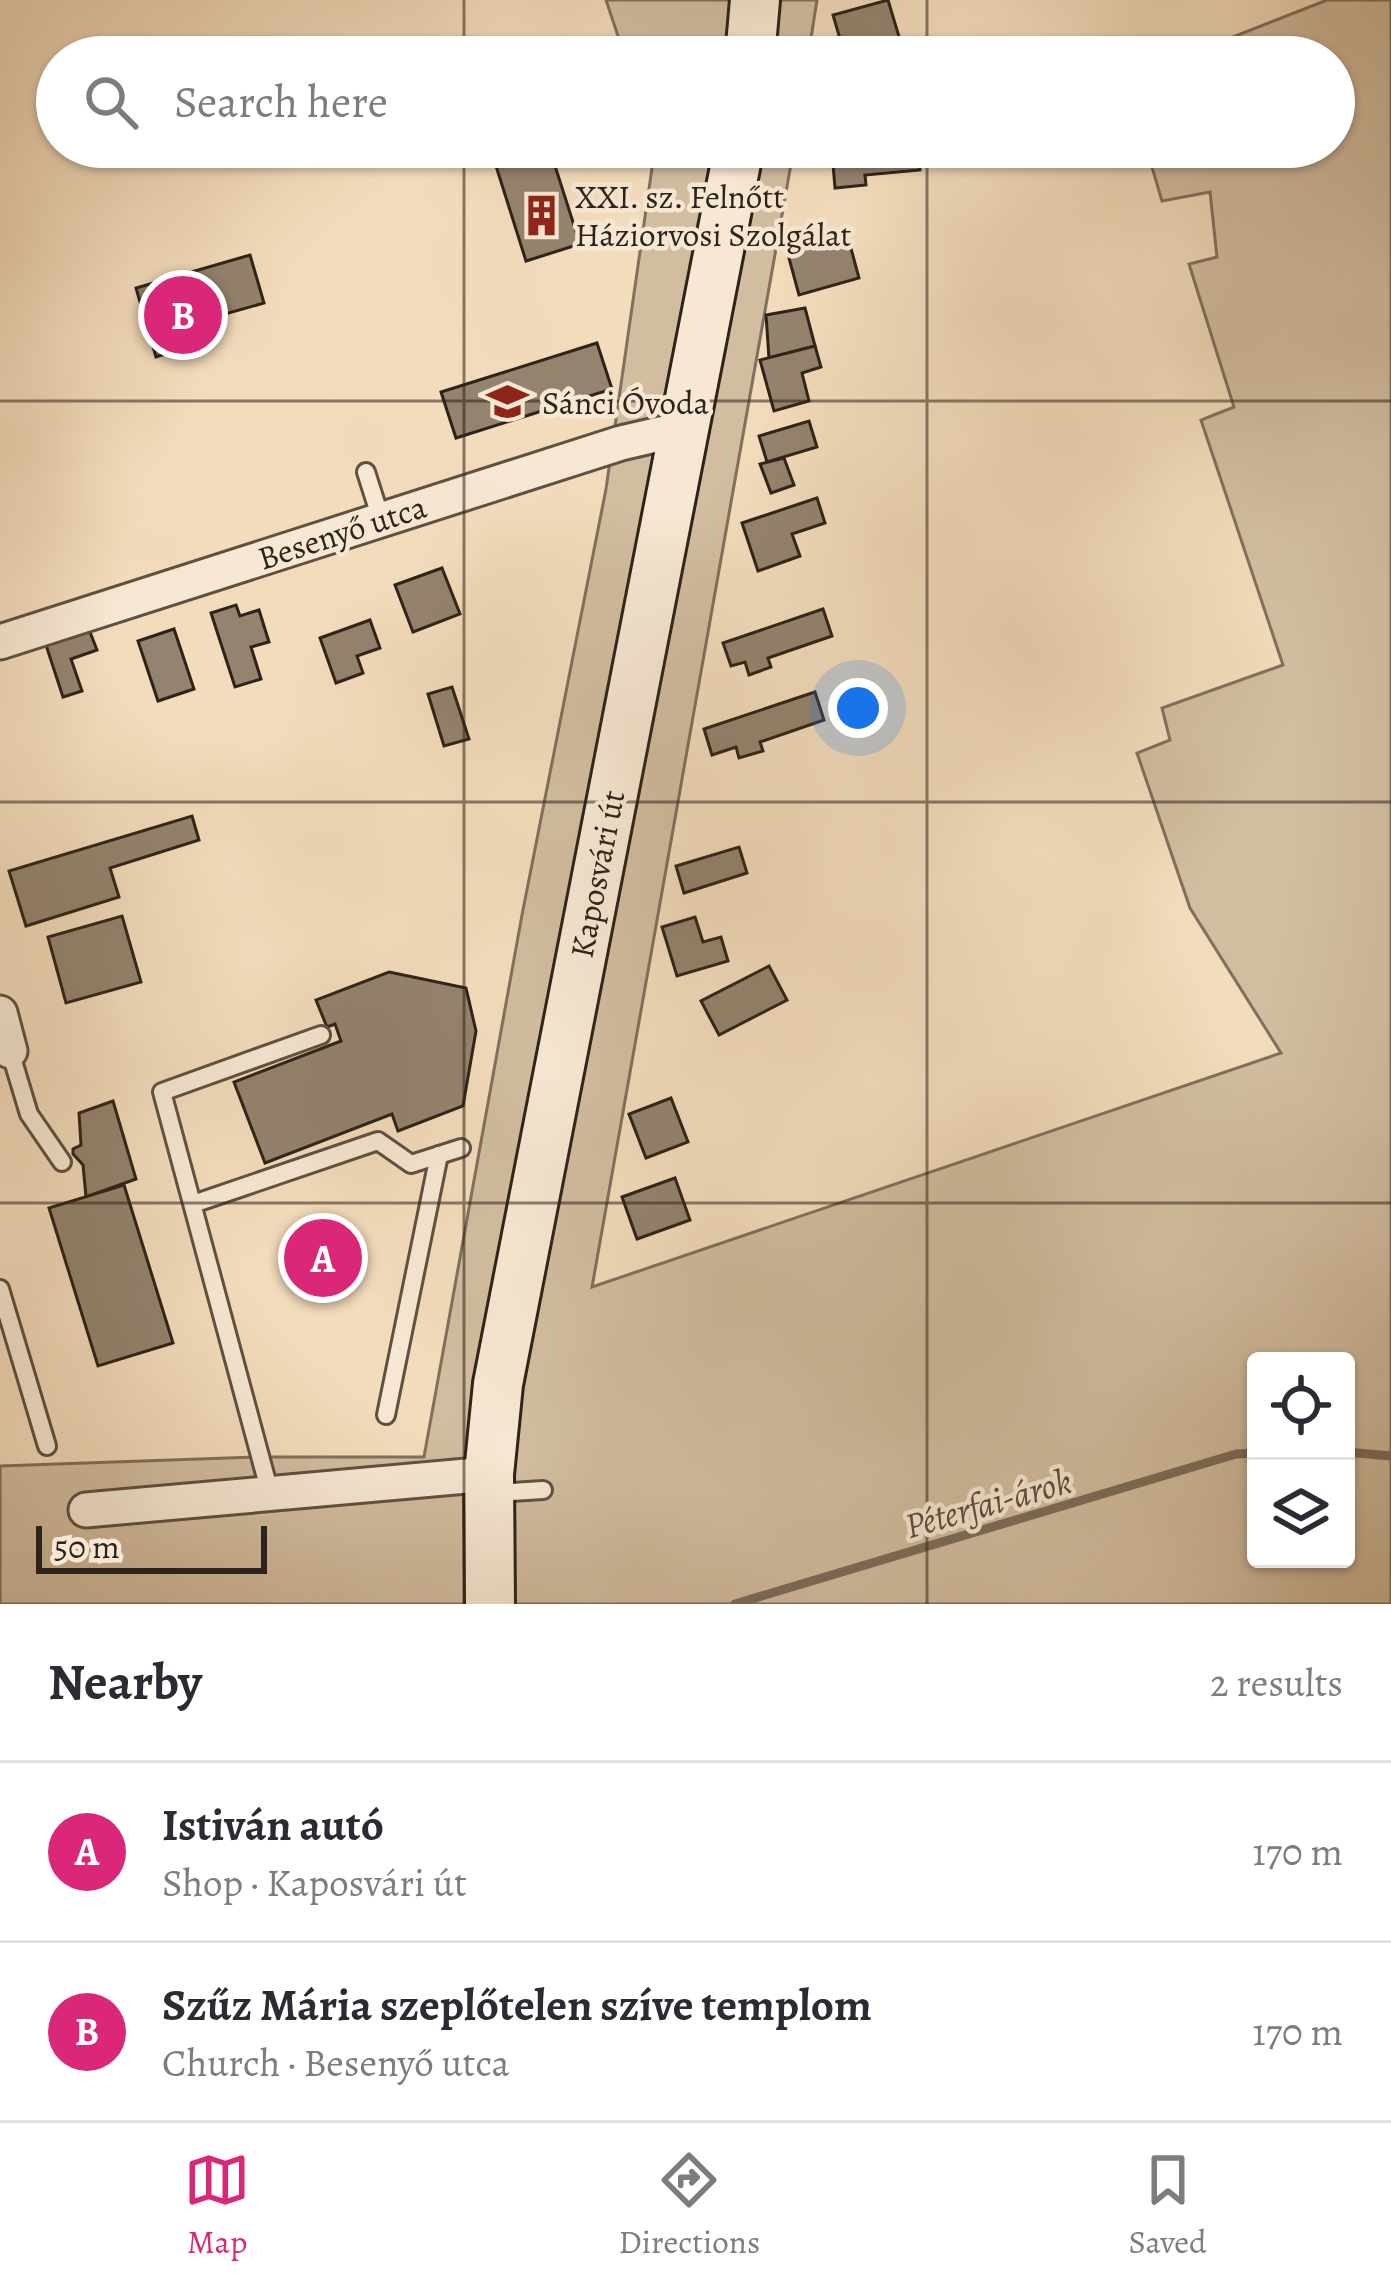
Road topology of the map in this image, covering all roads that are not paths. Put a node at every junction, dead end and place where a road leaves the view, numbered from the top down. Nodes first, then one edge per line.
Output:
1 (755, 0) edge
2 (752, 36) edge
3 (735, 168) edge
4 (686, 428) junction
5 (366, 472) dead end
6 (381, 519) junction
7 (0, 642) edge
8 (0, 1013) edge
9 (321, 1034) dead end
10 (5, 1055) edge
11 (461, 1148) dead end
12 (440, 1155) junction
13 (62, 1162) dead end
14 (193, 1204) junction
15 (0, 1289) edge
16 (386, 1415) dead end
17 (47, 1446) dead end
18 (489, 1484) junction
19 (543, 1490) dead end
20 (270, 1493) junction
21 (86, 1510) dead end
22 (490, 1604) edge

1 - 2 main road
3 - 4 main road, Kaposvári út
4 - 6 street, Besenyő utca
4 - 18 main road, Kaposvári út
5 - 6 lane
6 - 7 street, Besenyő utca
8 - 10 street
9 - 14 lane
10 - 13 lane
11 - 12 lane
12 - 14 lane
12 - 16 lane
14 - 20 lane
15 - 17 lane
18 - 19 lane
18 - 20 street
18 - 22 main road, Kaposvári út
20 - 21 street

